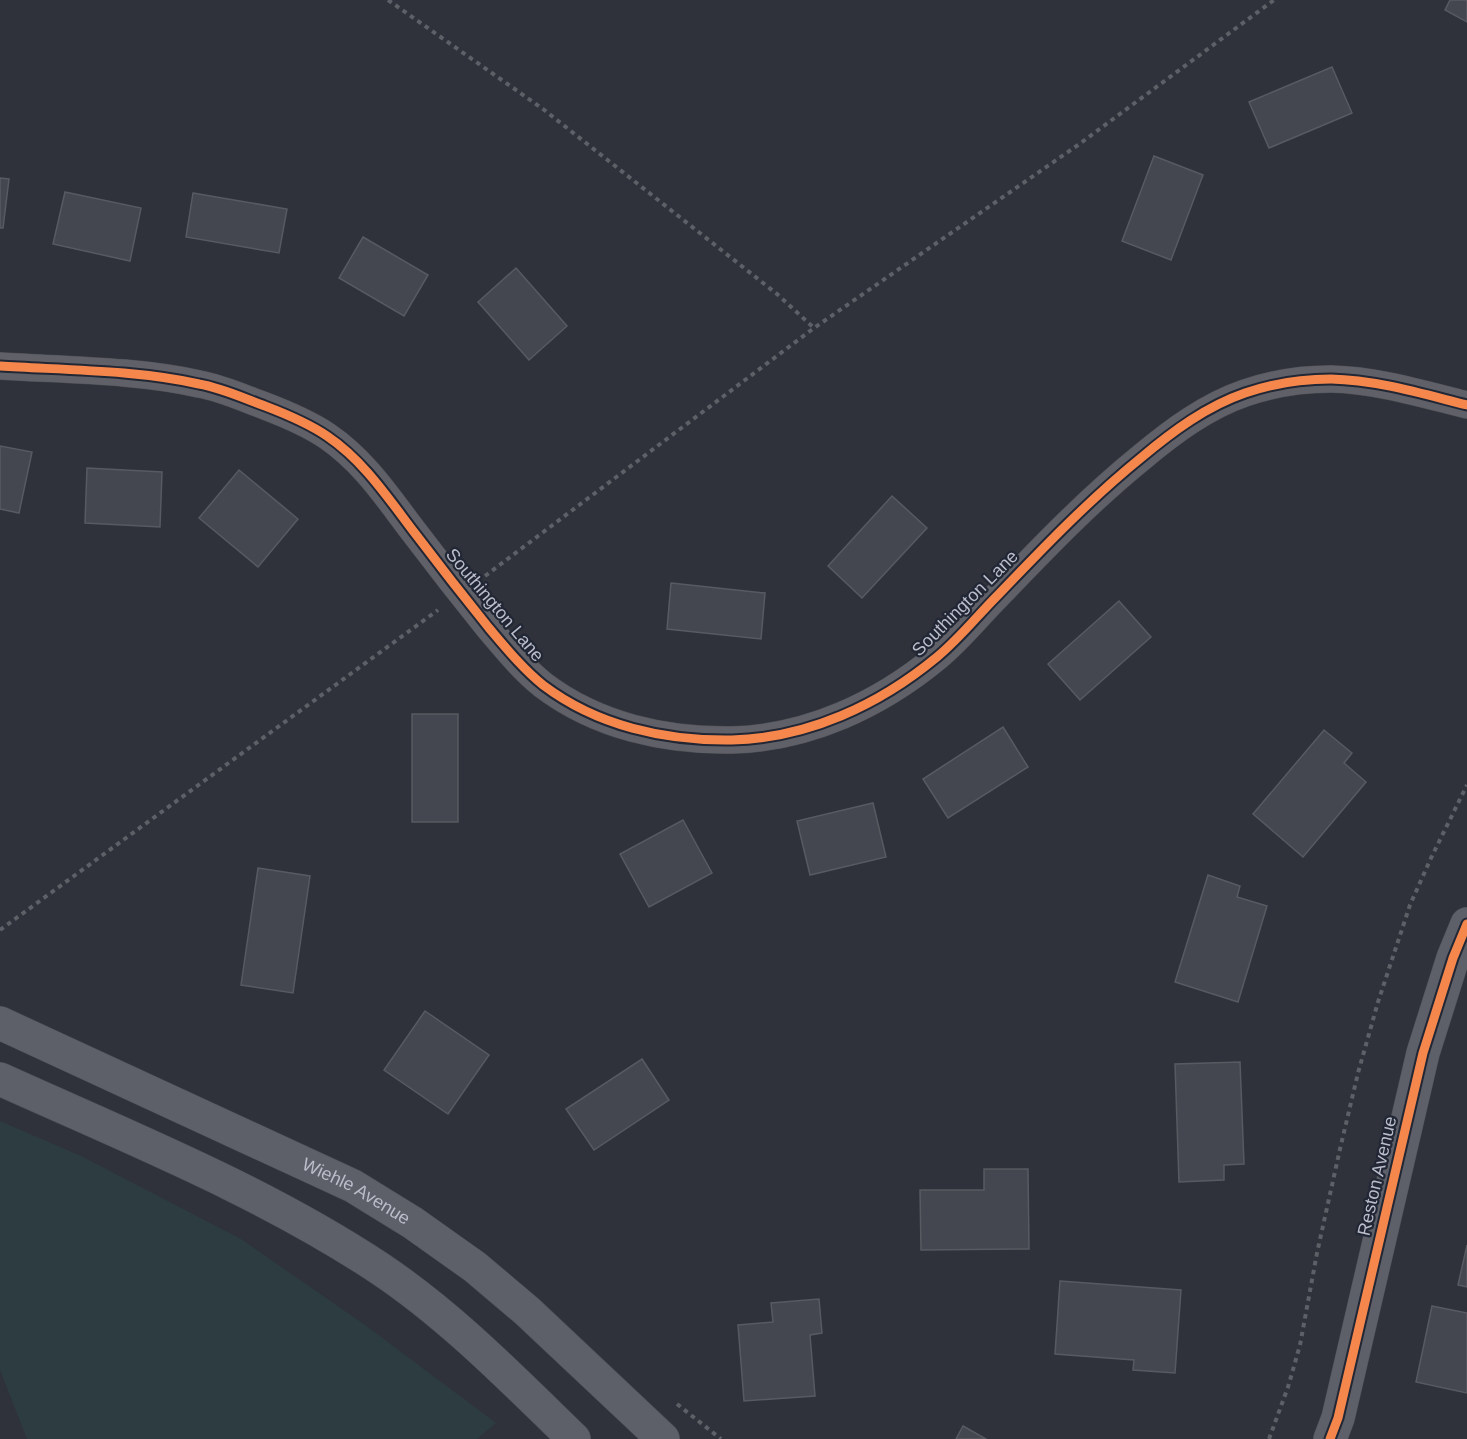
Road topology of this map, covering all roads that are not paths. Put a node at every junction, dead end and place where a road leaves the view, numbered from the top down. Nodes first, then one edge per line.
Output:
1 (0, 366) edge
2 (1467, 405) edge
3 (1467, 924) edge
4 (0, 1023) edge
5 (0, 1079) edge
6 (574, 1439) edge
7 (663, 1439) edge
8 (1330, 1439) edge

1 - 2 street, Southington Lane
3 - 8 main road, Reston Avenue
4 - 7 main road, Wiehle Avenue
5 - 6 main road

